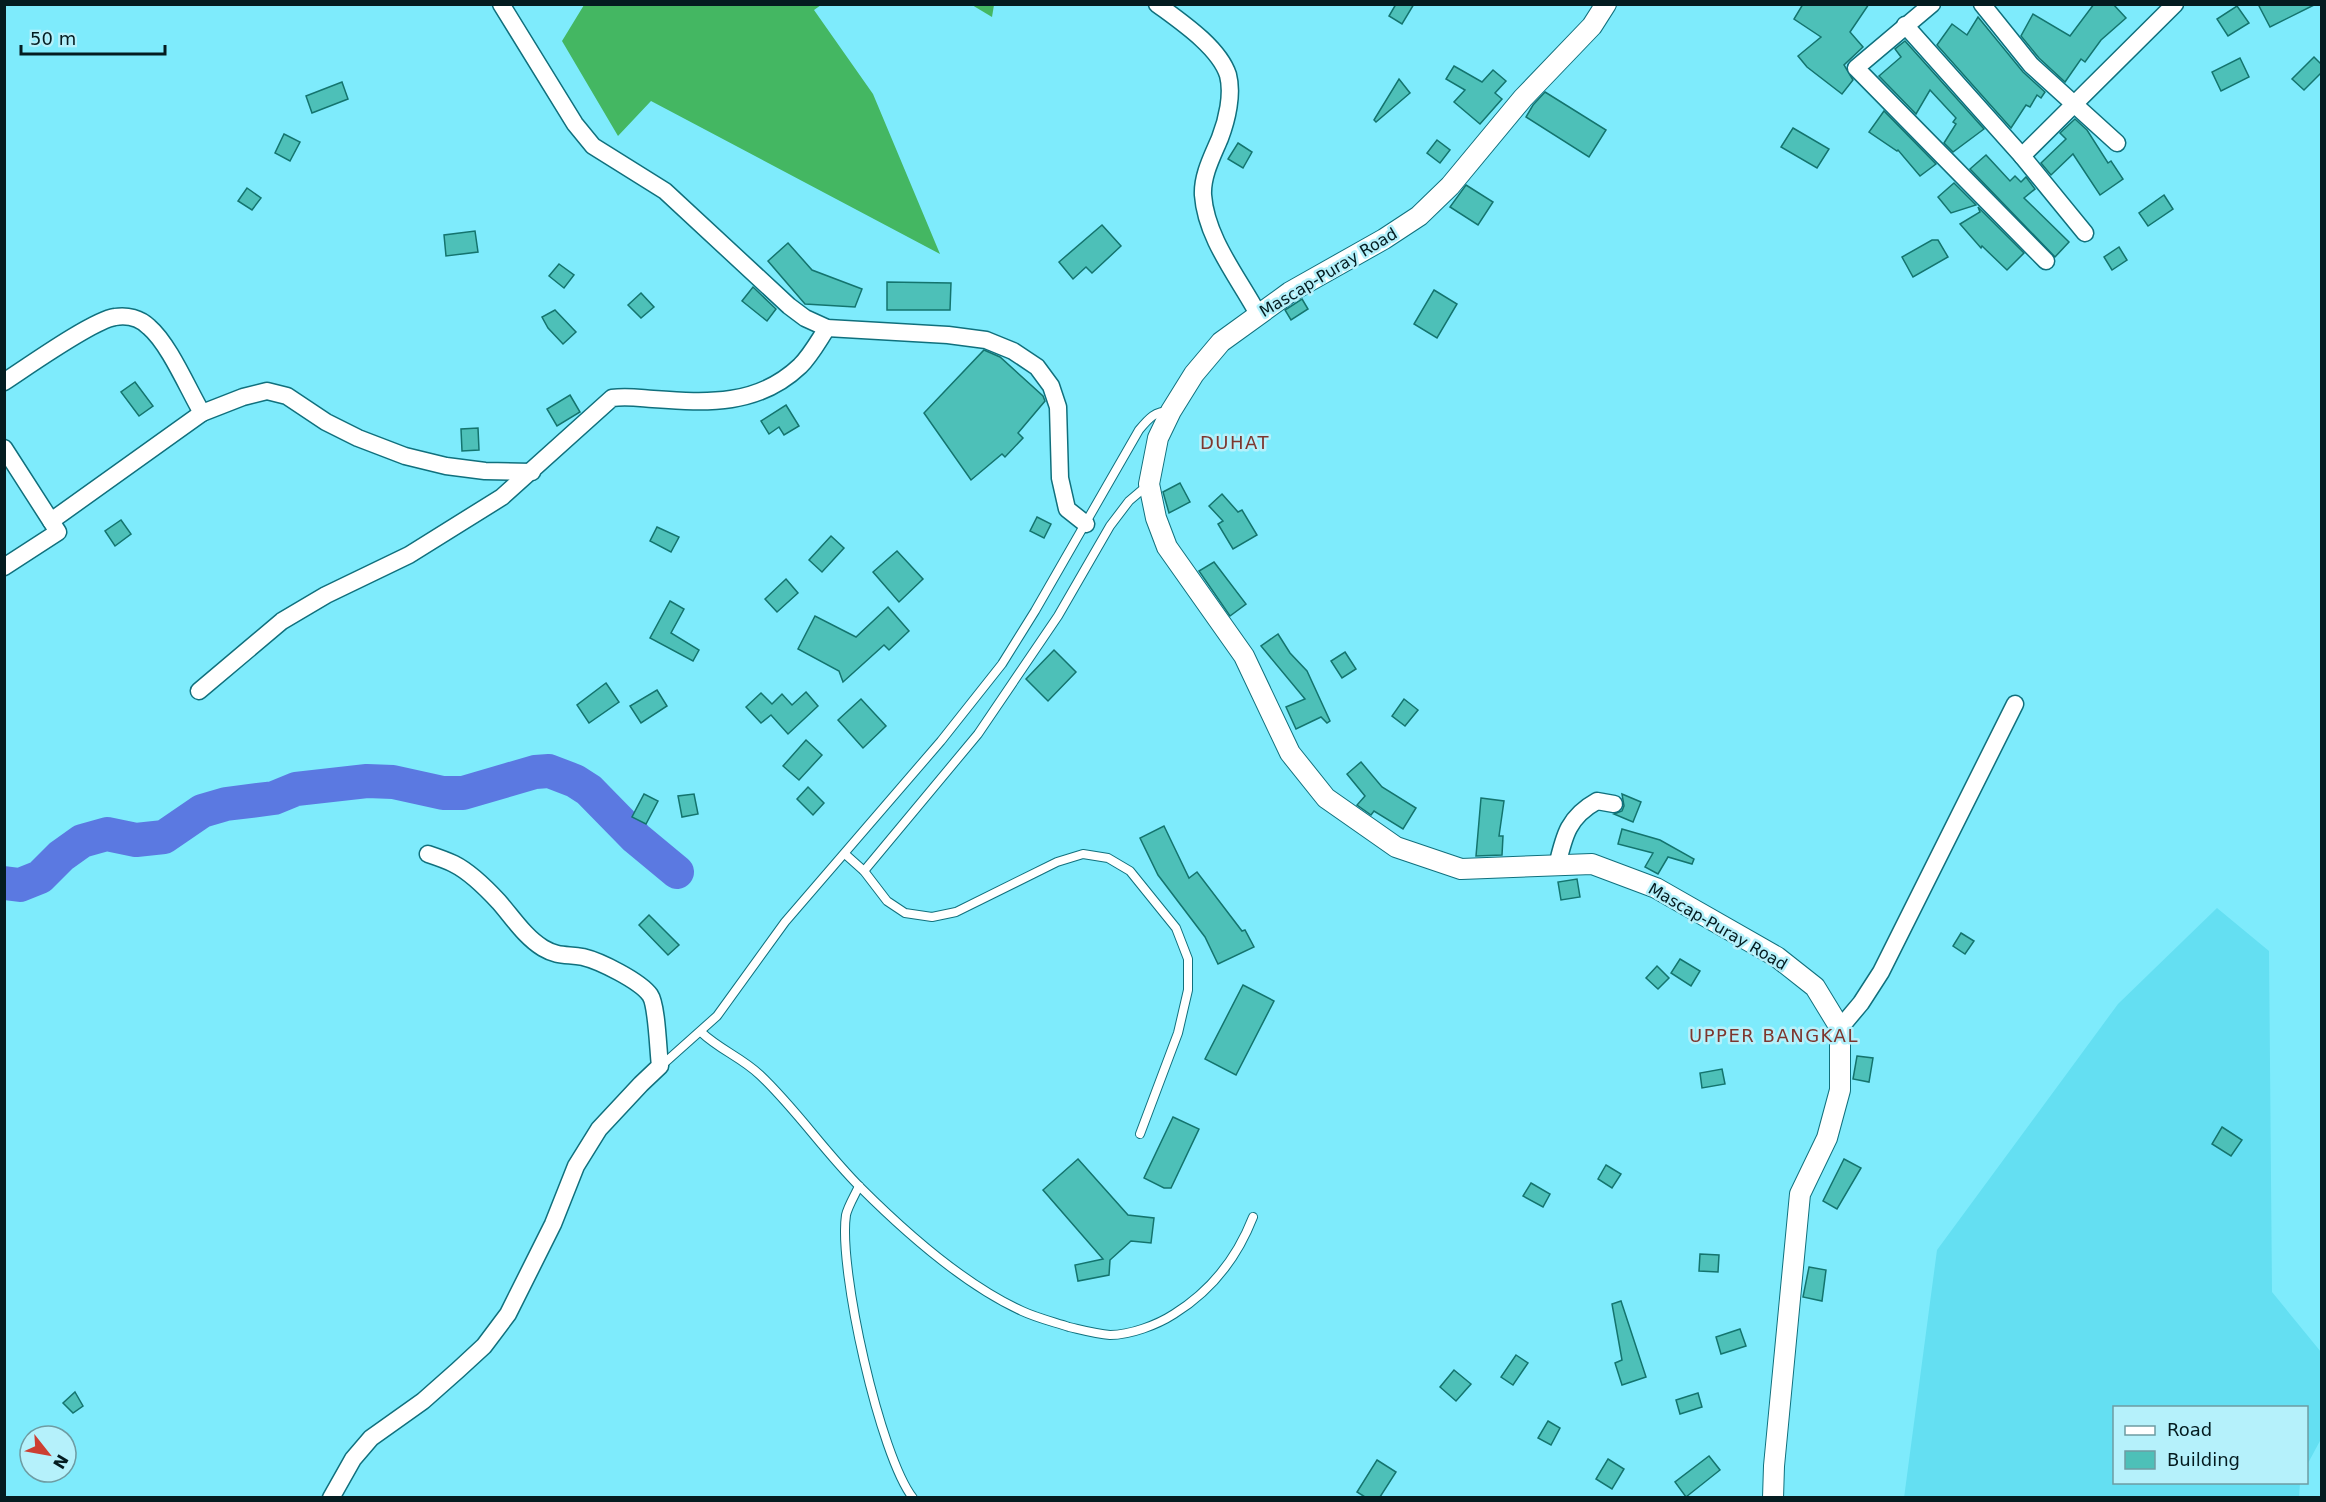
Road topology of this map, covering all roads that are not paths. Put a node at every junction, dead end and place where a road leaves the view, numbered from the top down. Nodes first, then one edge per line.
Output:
1 (501, 4) edge
2 (1157, 4) edge
3 (1606, 4) edge
4 (1932, 4) edge
5 (1982, 4) edge
6 (2175, 4) edge
7 (1905, 25) junction
8 (2074, 103) junction
9 (2117, 143) dead end
10 (2022, 156) junction
11 (2085, 233) dead end
12 (2046, 261) dead end
13 (1258, 314) junction
14 (827, 328) junction
15 (4, 382) edge
16 (1171, 411) junction
17 (202, 413) junction
18 (4, 448) edge
19 (532, 472) junction
20 (1149, 484) junction
21 (51, 521) junction
22 (1086, 524) junction
23 (4, 567) edge
24 (199, 691) dead end
25 (2015, 704) dead end
26 (1614, 804) dead end
27 (428, 854) dead end
28 (845, 854) junction
29 (1557, 866) junction
30 (864, 871) junction
31 (1840, 1028) junction
32 (701, 1032) junction
33 (660, 1066) junction
34 (1140, 1134) dead end
35 (859, 1186) junction
36 (1253, 1217) dead end
37 (331, 1497) edge
38 (913, 1497) edge
39 (1773, 1497) edge

1 - 14 street
2 - 13 street
3 - 13 street, Mascap-Puray Road
4 - 7 street
5 - 8 street
6 - 8 street
7 - 10 street
7 - 12 street
8 - 9 street
8 - 10 street
10 - 11 street
13 - 16 street, Mascap-Puray Road
14 - 19 street
14 - 22 street
15 - 17 street
16 - 20 street, Mascap-Puray Road
16 - 22 lane
17 - 19 street
17 - 21 street
18 - 21 street
19 - 24 street
20 - 29 street, Mascap-Puray Road
20 - 30 lane
21 - 23 street
22 - 28 lane
25 - 31 street
26 - 29 street
27 - 33 street
28 - 30 lane
28 - 32 lane
29 - 31 street, Mascap-Puray Road
30 - 34 lane
31 - 39 street
32 - 33 lane
32 - 35 lane
33 - 37 street
35 - 36 lane
35 - 38 lane

